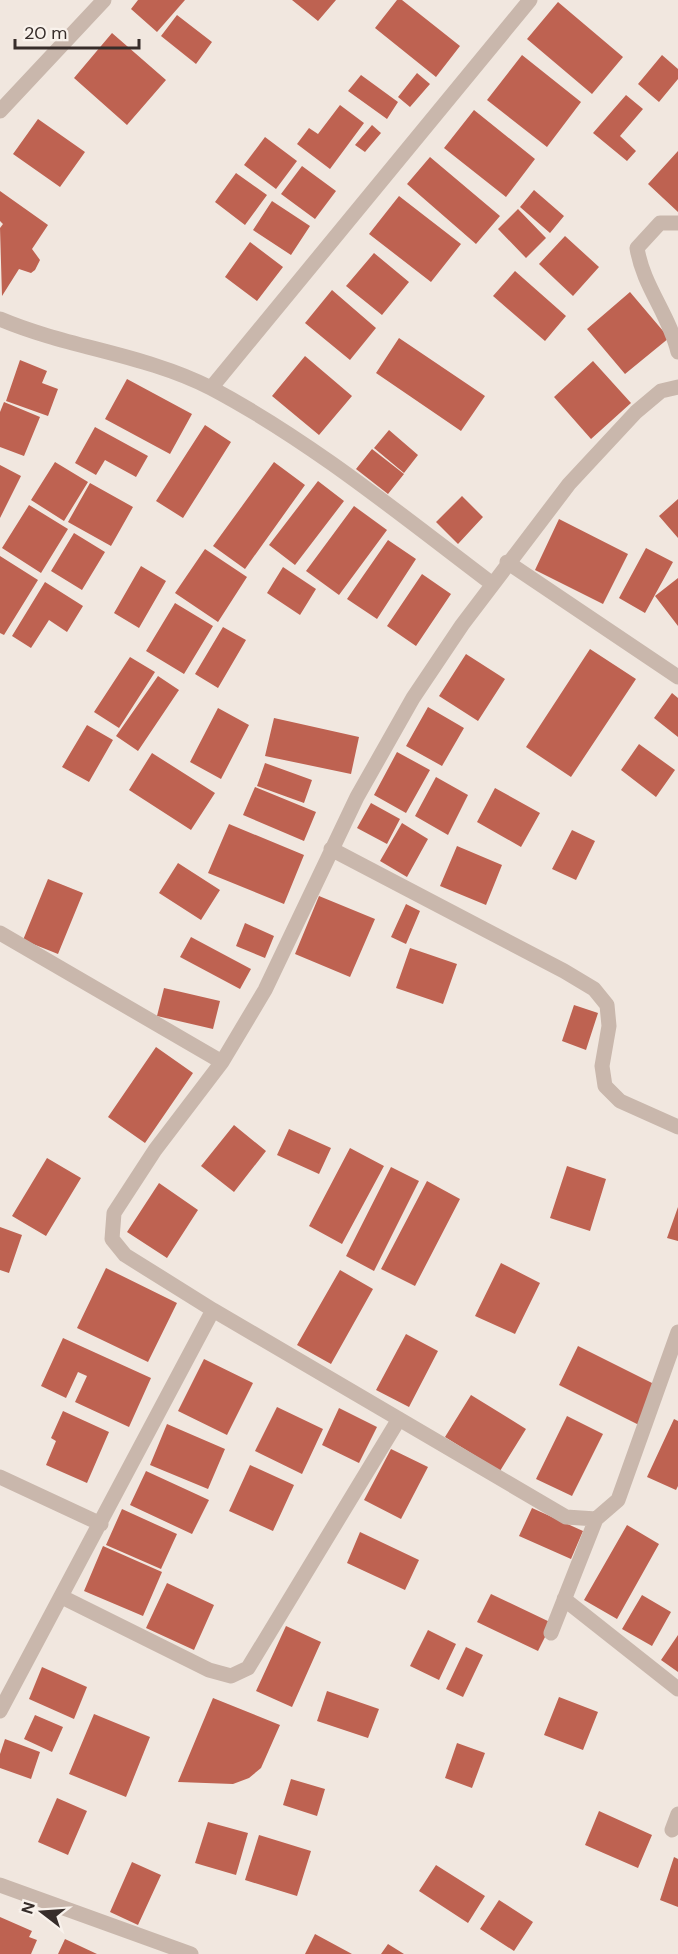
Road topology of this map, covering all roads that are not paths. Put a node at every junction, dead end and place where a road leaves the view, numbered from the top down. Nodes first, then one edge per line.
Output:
1 (104, 0) edge
2 (530, 0) edge
3 (0, 111) edge
4 (678, 223) edge
5 (0, 319) edge
6 (678, 352) edge
7 (678, 387) edge
8 (211, 388) junction
9 (507, 562) junction
10 (491, 583) junction
11 (678, 677) edge
12 (331, 849) junction
13 (0, 933) edge
14 (222, 1062) junction
15 (678, 1127) edge
16 (213, 1310) junction
17 (678, 1332) edge
18 (399, 1419) junction
19 (0, 1477) edge
20 (596, 1520) junction
21 (101, 1524) junction
22 (62, 1597) junction
23 (564, 1599) junction
24 (551, 1633) dead end
25 (678, 1689) edge
26 (5, 1690) edge
27 (0, 1711) edge
28 (678, 1814) edge
29 (672, 1830) dead end
30 (0, 1885) edge
31 (191, 1954) edge

1 - 3 street
2 - 8 street
4 - 6 street
5 - 8 street
7 - 9 street
8 - 10 street
9 - 10 street
9 - 11 street
10 - 12 street
12 - 14 street
12 - 15 street
13 - 14 street
14 - 16 street
16 - 18 street
16 - 21 street
17 - 20 street
18 - 20 street
18 - 22 street
19 - 21 street
20 - 23 street
21 - 22 street
22 - 26 street
23 - 24 street
23 - 25 street
26 - 27 street
28 - 29 street
30 - 31 street

